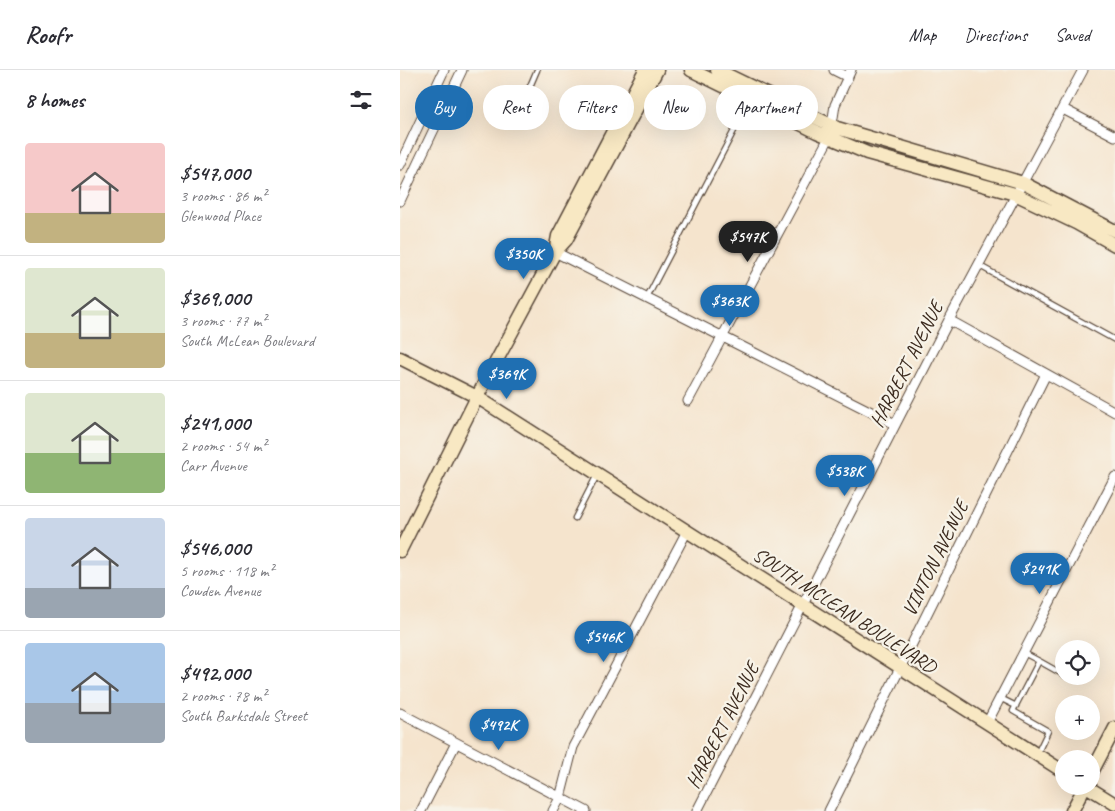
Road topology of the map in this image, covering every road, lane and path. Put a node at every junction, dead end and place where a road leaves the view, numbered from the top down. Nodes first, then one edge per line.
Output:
1 (444, 70) edge
2 (462, 70) edge
3 (538, 70) edge
4 (645, 70) edge
5 (657, 70) edge
6 (691, 70) edge
7 (717, 70) edge
8 (834, 70) edge
9 (1079, 71) edge
10 (849, 73) edge
11 (437, 85) edge
12 (455, 85) edge
13 (531, 85) edge
14 (722, 85) edge
15 (1063, 109) junction
16 (818, 126) edge
17 (416, 130) edge
18 (433, 130) edge
19 (734, 130) edge
20 (832, 131) junction
21 (1115, 136) edge
22 (400, 165) edge
23 (1023, 183) junction
24 (1015, 194) junction
25 (401, 196) edge
26 (1115, 231) edge
27 (1115, 245) edge
28 (555, 252) junction
29 (978, 265) junction
30 (647, 298) junction
31 (949, 320) junction
32 (722, 336) junction
33 (1115, 340) edge
34 (400, 358) edge
35 (1046, 374) junction
36 (477, 397) junction
37 (688, 401) dead end
38 (1115, 412) edge
39 (895, 424) junction
40 (598, 474) junction
41 (1115, 477) edge
42 (575, 518) dead end
43 (687, 531) junction
44 (400, 551) edge
45 (804, 604) junction
46 (1024, 652) junction
47 (1039, 662) junction
48 (900, 668) junction
49 (1055, 670) edge
50 (1000, 698) junction
51 (1016, 706) junction
52 (400, 713) edge
53 (987, 723) junction
54 (1115, 728) edge
55 (456, 742) junction
56 (1036, 755) junction
57 (1100, 757) edge
58 (1055, 767) edge
59 (1080, 795) edge
60 (1100, 795) edge
61 (560, 798) junction
62 (1115, 804) edge
63 (422, 811) edge
64 (553, 811) edge
65 (586, 811) edge
66 (697, 811) edge
67 (829, 811) edge
68 (1072, 811) edge

1 - 11 street
2 - 12 street
3 - 13 lane
4 - 28 main road
5 - 28 main road
6 - 14 main road
7 - 20 main road
8 - 10 street
9 - 15 street, HARBERT AVENUE
10 - 20 street
15 - 21 street
15 - 23 street, HARBERT AVENUE
16 - 20 main road
17 - 22 street
18 - 25 street
19 - 30 lane
20 - 23 main road
20 - 24 main road
20 - 32 street
23 - 24 street, HARBERT AVENUE
23 - 26 main road
24 - 27 main road
24 - 29 street, HARBERT AVENUE
28 - 30 street
28 - 36 main road
29 - 31 street, HARBERT AVENUE
29 - 33 lane
30 - 32 street
31 - 35 street
31 - 39 street, HARBERT AVENUE
32 - 37 street
32 - 39 street
34 - 36 main road, SOUTH MCLEAN BOULEVARD
35 - 38 street
35 - 48 street, VINTON AVENUE
36 - 40 main road, SOUTH MCLEAN BOULEVARD
36 - 44 main road
39 - 45 street, HARBERT AVENUE
40 - 42 lane
40 - 43 main road, SOUTH MCLEAN BOULEVARD
41 - 46 street
43 - 45 main road, SOUTH MCLEAN BOULEVARD
43 - 61 street
45 - 48 main road, SOUTH MCLEAN BOULEVARD
45 - 66 street, HARBERT AVENUE
46 - 47 lane
46 - 50 street
47 - 49 lane
47 - 51 lane
48 - 53 main road, SOUTH MCLEAN BOULEVARD
48 - 67 street, VINTON AVENUE
50 - 51 lane
50 - 53 street
51 - 56 lane
52 - 55 street
53 - 56 main road, SOUTH MCLEAN BOULEVARD
54 - 57 main road
55 - 61 street
55 - 63 street
56 - 58 main road, SOUTH MCLEAN BOULEVARD
59 - 68 main road
60 - 62 main road
61 - 64 street
61 - 65 street

